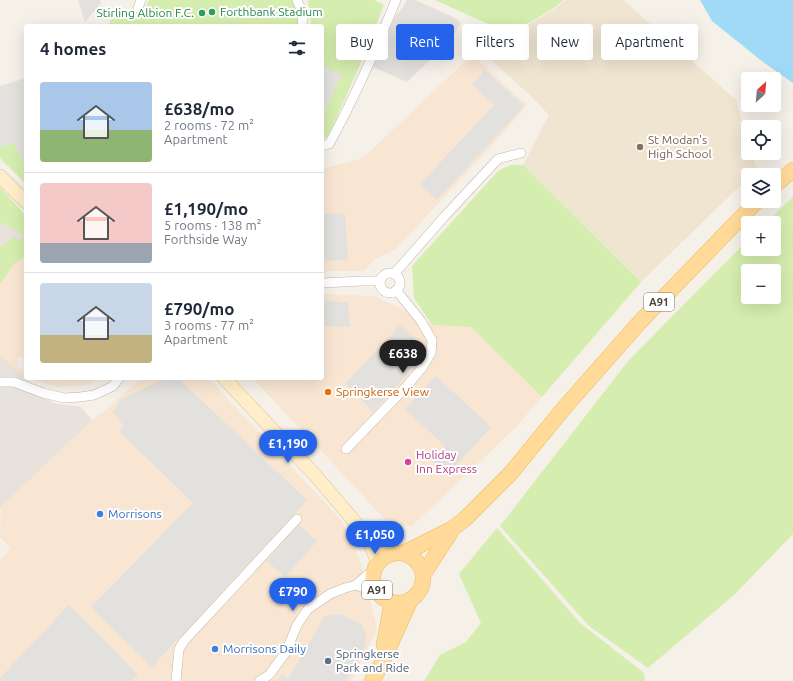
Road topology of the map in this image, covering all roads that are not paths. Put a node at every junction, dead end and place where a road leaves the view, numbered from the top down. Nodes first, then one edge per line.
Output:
1 (297, 0) edge
2 (396, 0) edge
3 (302, 24) edge
4 (324, 145) edge
5 (521, 153) dead end
6 (793, 170) edge
7 (0, 176) edge
8 (781, 180) edge
9 (24, 200) edge
10 (750, 208) edge
11 (394, 274) junction
12 (380, 281) junction
13 (324, 283) edge
14 (396, 290) junction
15 (118, 380) edge
16 (226, 380) edge
17 (0, 382) edge
18 (346, 449) dead end
19 (296, 519) dead end
20 (452, 529) junction
21 (367, 536) junction
22 (399, 553) junction
23 (376, 566) junction
24 (423, 575) junction
25 (356, 585) junction
26 (378, 593) junction
27 (411, 599) junction
28 (392, 602) junction
29 (380, 667) junction
30 (176, 681) edge
31 (259, 681) edge
32 (372, 681) edge

1 - 3 street
2 - 4 street
5 - 11 street
6 - 8 main road
7 - 9 street
10 - 20 main road, A91
11 - 12 street
11 - 14 street
12 - 13 street
12 - 14 street
14 - 18 street
15 - 17 street
16 - 21 street
19 - 30 street
20 - 22 main road, A91
20 - 24 main road, A91
21 - 22 street
21 - 23 street
22 - 23 main road, A91
22 - 24 main road
23 - 25 street
23 - 26 main road, A91
24 - 27 main road, A91
25 - 26 street
25 - 31 street
26 - 28 main road, A91
27 - 28 main road, A91
27 - 29 main road, A91
28 - 29 main road, A91
29 - 32 main road, A91

